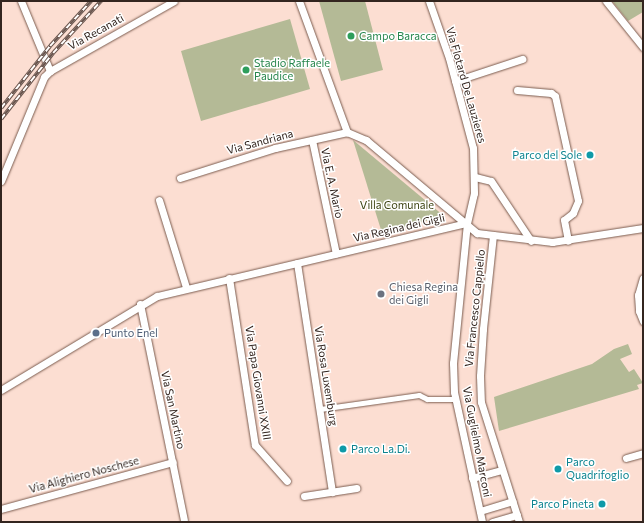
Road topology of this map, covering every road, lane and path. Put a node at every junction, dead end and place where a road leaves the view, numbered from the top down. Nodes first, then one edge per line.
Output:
1 (21, 1) edge
2 (174, 1) edge
3 (299, 1) edge
4 (429, 1) edge
5 (606, 1) edge
6 (643, 47) edge
7 (522, 59) dead end
8 (50, 71) junction
9 (454, 81) junction
10 (517, 90) dead end
11 (347, 132) junction
12 (312, 140) junction
13 (475, 177) junction
14 (180, 178) dead end
15 (1, 181) edge
16 (159, 200) dead end
17 (467, 223) junction
18 (643, 228) edge
19 (494, 235) junction
20 (531, 241) junction
21 (568, 241) junction
22 (336, 254) junction
23 (297, 263) junction
24 (229, 278) junction
25 (643, 278) edge
26 (186, 287) junction
27 (140, 304) junction
28 (643, 321) edge
29 (1, 390) edge
30 (456, 399) junction
31 (320, 409) junction
32 (643, 454) edge
33 (626, 458) dead end
34 (173, 462) junction
35 (502, 470) junction
36 (472, 478) junction
37 (287, 481) dead end
38 (356, 488) dead end
39 (332, 492) junction
40 (304, 496) dead end
41 (513, 501) junction
42 (1, 509) edge
43 (480, 511) junction
44 (518, 519) edge
45 (184, 520) dead end
46 (482, 522) edge
47 (492, 522) edge

1 - 8 street
2 - 8 street, Via Recanati
3 - 11 street
4 - 9 street, Via Flotard De Lauzieres
5 - 6 street
7 - 9 street
8 - 15 street
9 - 13 street, Via Flotard De Lauzieres
10 - 21 street
11 - 12 street, Via Sandriana
11 - 17 street
12 - 14 street, Via Sandriana
12 - 22 street, Via E. A. Mario
13 - 17 street, Via Flotard De Lauzieres
13 - 20 street
16 - 26 street
17 - 19 street
17 - 22 street, Via Regina dei Gigli
17 - 30 street, Via Guglielmo Marconi
18 - 21 street
19 - 20 street
19 - 35 street, Via Francesco Cappiello
20 - 21 street
22 - 23 street, Via Regina dei Gigli
23 - 24 street
23 - 31 street, Via Rosa Luxemburg
24 - 26 street
24 - 37 street, Via Papa Giovanni XXIII
25 - 28 street
26 - 27 street
27 - 29 street
27 - 34 street, Via San Martino
30 - 31 street
30 - 36 street, Via Guglielmo Marconi
31 - 39 street, Via Rosa Luxemburg
32 - 33 street
34 - 42 street, Via Alighiero Noschese
34 - 45 street, Via San Martino
35 - 36 street
35 - 41 street, Via Francesco Cappiello
36 - 43 street, Via Guglielmo Marconi
38 - 39 street
39 - 40 street
41 - 43 street
41 - 44 street, Via Francesco Cappiello
43 - 46 street, Via Guglielmo Marconi
44 - 47 street

